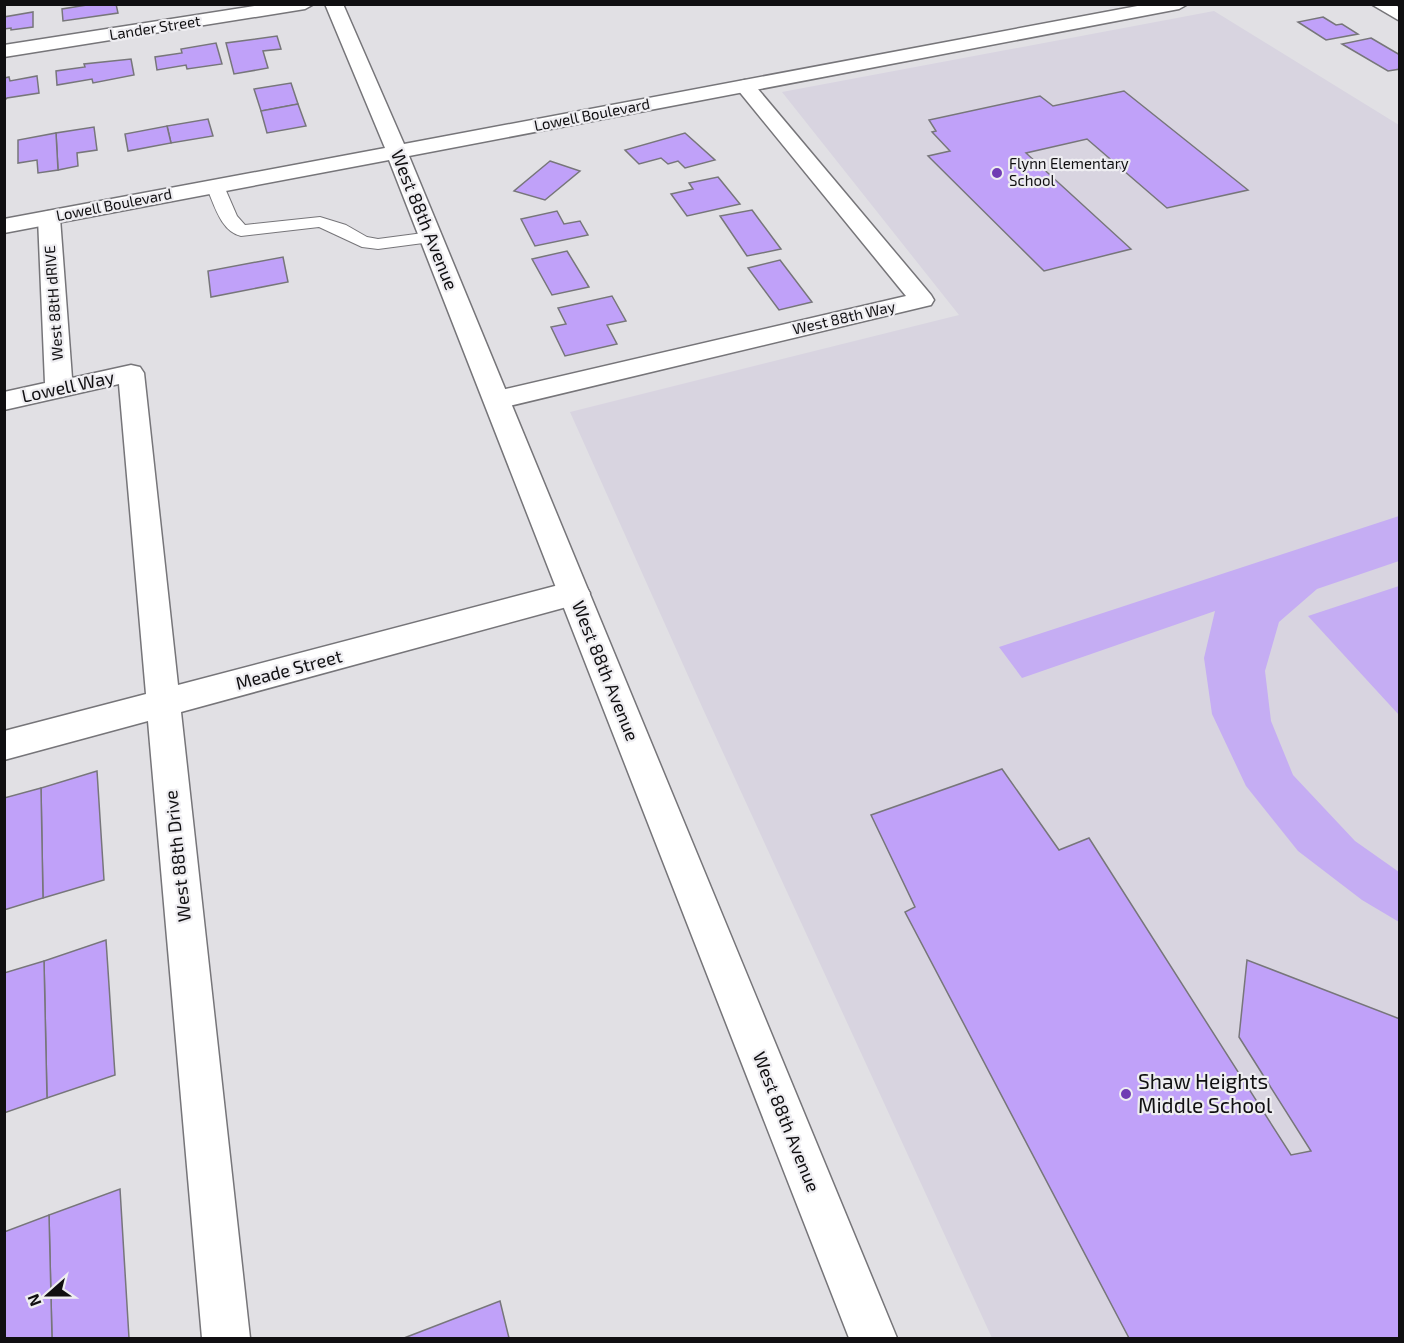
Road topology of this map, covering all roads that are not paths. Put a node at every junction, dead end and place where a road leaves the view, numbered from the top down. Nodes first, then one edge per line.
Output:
1 (305, 4) edge
2 (334, 4) edge
3 (1179, 4) edge
4 (1380, 4) edge
5 (1400, 16) edge
6 (4, 51) edge
7 (745, 86) junction
8 (397, 152) junction
9 (215, 186) junction
10 (49, 218) junction
11 (4, 226) edge
12 (431, 237) junction
13 (131, 373) joint
14 (59, 389) junction
15 (497, 400) junction
16 (4, 401) edge
17 (574, 593) junction
18 (163, 704) junction
19 (4, 747) edge
20 (226, 1338) edge
21 (873, 1338) edge

1 - 6 street, Lander Street
2 - 8 street, West 88th Avenue
3 - 7 street, Lowell Boulevard
4 - 5 street
7 - 8 street, Lowell Boulevard
7 - 15 street, West 88th Way
8 - 9 street, Lowell Boulevard
8 - 12 street, West 88th Avenue
9 - 10 street, Lowell Boulevard
9 - 12 lane
10 - 11 street, Lowell Boulevard
10 - 14 street, West 88tH dRIVE
12 - 15 street, West 88th Avenue
13 - 14 street, Lowell Way
13 - 18 street, West 88th Drive
14 - 16 street, Lowell Way
15 - 17 street, West 88th Avenue
17 - 18 street, Meade Street
17 - 21 street, West 88th Avenue
18 - 19 street, Meade Street
18 - 20 street, West 88th Drive

